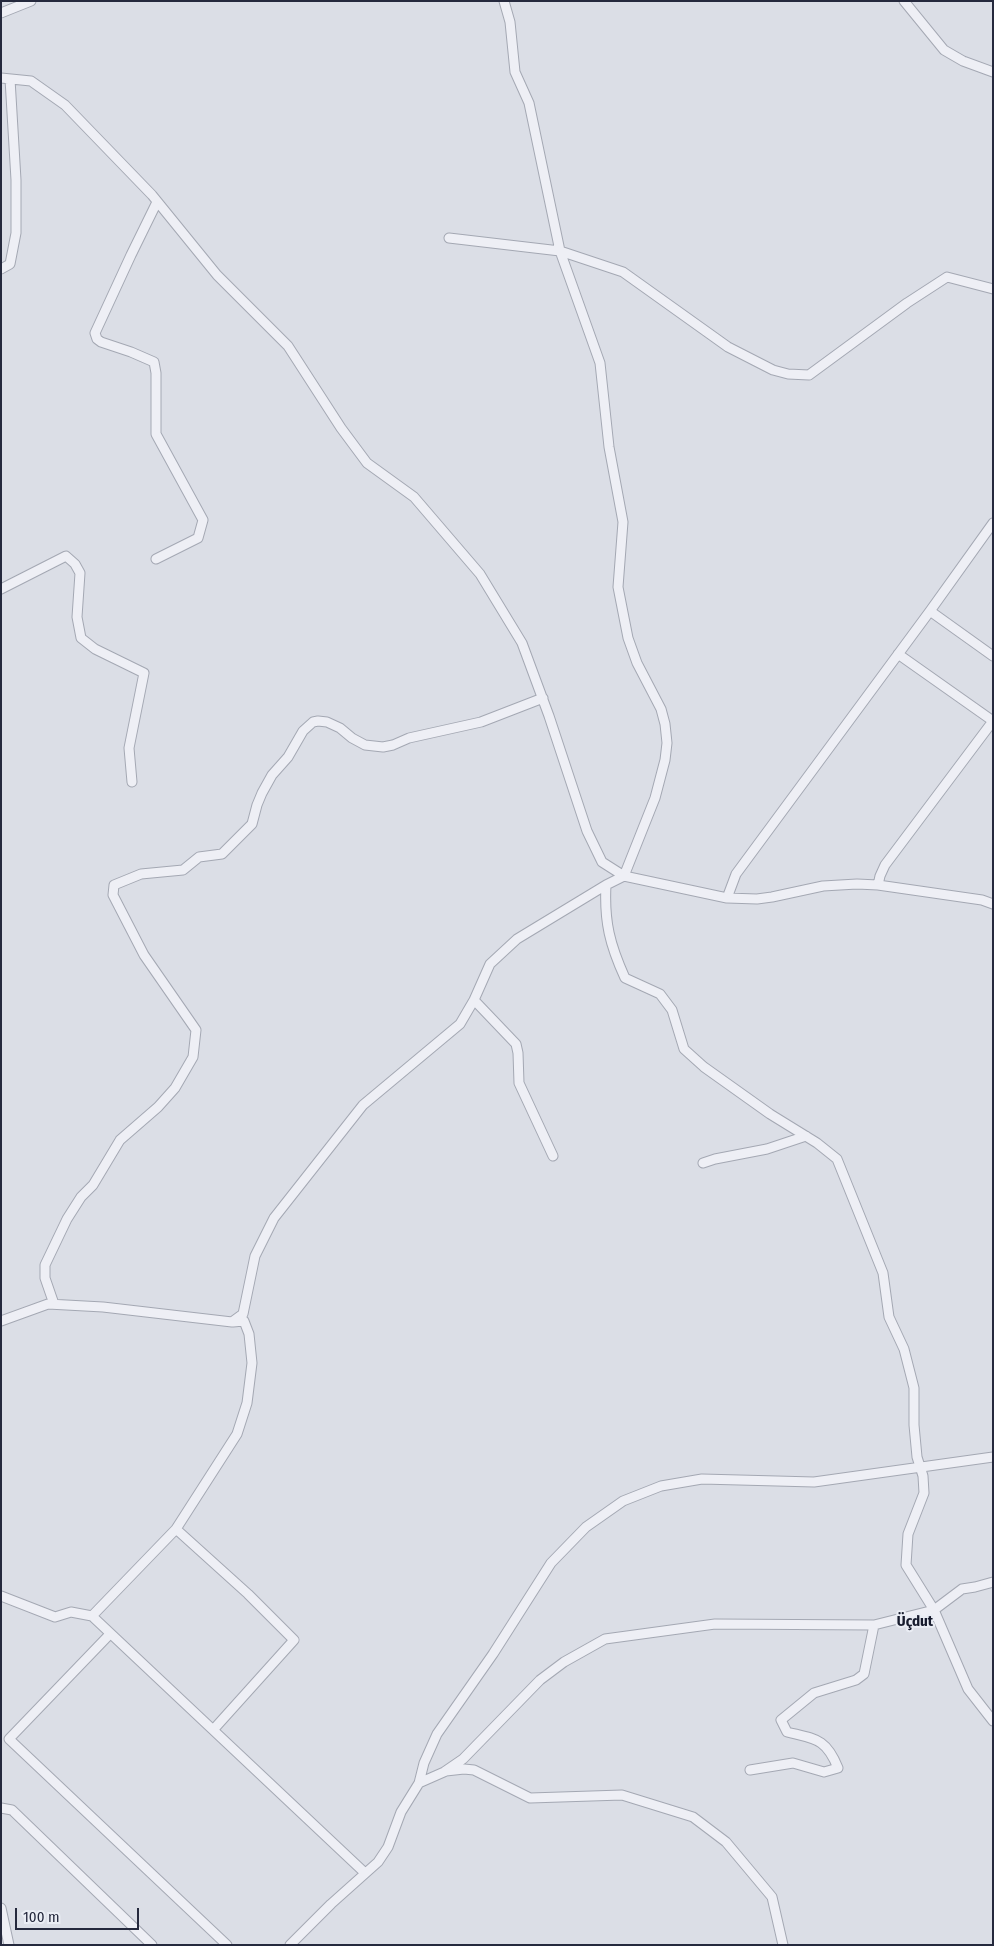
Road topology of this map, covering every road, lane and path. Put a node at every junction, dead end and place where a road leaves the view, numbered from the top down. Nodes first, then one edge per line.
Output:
1 (31, 1) edge
2 (504, 1) edge
3 (904, 1) edge
4 (1, 13) edge
5 (993, 72) edge
6 (5, 78) edge
7 (157, 202) junction
8 (449, 238) dead end
9 (560, 251) junction
10 (1, 269) edge
11 (993, 289) edge
12 (993, 523) edge
13 (156, 558) dead end
14 (1, 589) edge
15 (930, 611) junction
16 (898, 654) junction
17 (993, 656) edge
18 (543, 698) junction
19 (993, 721) edge
20 (132, 782) dead end
21 (624, 876) junction
22 (606, 885) junction
23 (878, 885) junction
24 (727, 898) junction
25 (993, 904) edge
26 (474, 1000) junction
27 (806, 1136) junction
28 (553, 1156) dead end
29 (703, 1163) dead end
30 (54, 1304) junction
31 (1, 1321) edge
32 (232, 1322) junction
33 (993, 1457) edge
34 (920, 1468) junction
35 (176, 1529) junction
36 (993, 1582) edge
37 (1, 1596) edge
38 (934, 1610) junction
39 (92, 1616) junction
40 (874, 1625) junction
41 (110, 1634) junction
42 (993, 1721) edge
43 (213, 1730) junction
44 (750, 1770) dead end
45 (444, 1772) junction
46 (419, 1783) junction
47 (1, 1808) edge
48 (365, 1874) junction
49 (1, 1908) edge
50 (9, 1945) edge
51 (152, 1945) edge
52 (228, 1945) edge
53 (290, 1945) edge
54 (783, 1945) edge

1 - 4 street
2 - 9 street
3 - 5 street
6 - 7 street
6 - 10 street
7 - 13 street
7 - 18 street
8 - 9 street
9 - 11 street
9 - 21 street
12 - 15 street
14 - 20 street
15 - 16 street
15 - 17 street
16 - 19 street
16 - 24 street
18 - 21 street
18 - 30 street
19 - 23 street
21 - 22 street
21 - 24 street
22 - 26 street
22 - 27 street
23 - 24 street
23 - 25 street
26 - 28 street
26 - 32 street
27 - 29 street
27 - 34 street
30 - 31 street
30 - 32 street
32 - 35 street
33 - 34 street
34 - 38 street
34 - 46 street
35 - 39 street
35 - 43 street
36 - 38 street
37 - 39 street
38 - 40 street
38 - 42 street
39 - 41 street
40 - 44 street
40 - 45 street
41 - 43 street
41 - 52 street
43 - 48 street
45 - 46 street
45 - 54 street
46 - 48 street
47 - 51 street
48 - 53 street
49 - 50 street

